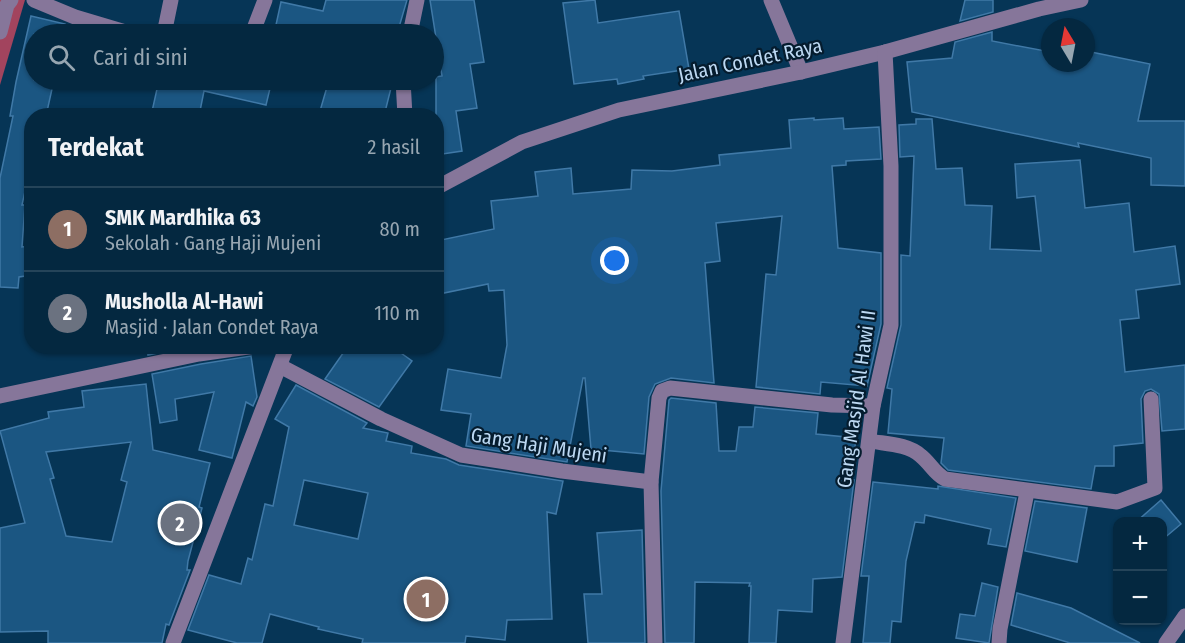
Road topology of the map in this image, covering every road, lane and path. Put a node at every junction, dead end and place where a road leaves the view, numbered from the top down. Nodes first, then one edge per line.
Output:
1 (11, 0) edge
2 (34, 0) edge
3 (171, 0) edge
4 (265, 0) edge
5 (417, 0) edge
6 (771, 0) edge
7 (1081, 0) edge
8 (1037, 5) edge
9 (98, 24) edge
10 (166, 24) edge
11 (256, 24) edge
12 (412, 24) edge
13 (0, 32) edge
14 (885, 52) junction
15 (801, 72) junction
16 (404, 90) edge
17 (405, 108) edge
18 (444, 184) edge
19 (199, 354) edge
20 (284, 354) edge
21 (280, 366) junction
22 (0, 396) edge
23 (1151, 399) dead end
24 (873, 406) junction
25 (870, 441) junction
26 (651, 482) junction
27 (1027, 492) junction
28 (1185, 616) edge
29 (173, 643) edge
30 (655, 643) edge
31 (843, 643) edge
32 (999, 643) edge
33 (1166, 643) edge

1 - 13 street
2 - 9 street
3 - 10 street
4 - 11 street
5 - 12 street
6 - 15 street
7 - 8 street, Jalan Condet Raya
8 - 14 street, Jalan Condet Raya
14 - 15 street, Jalan Condet Raya
14 - 24 street, Gang Masjid Al Hawi II
15 - 18 street, Jalan Condet Raya
16 - 17 street
19 - 22 street
20 - 21 street
21 - 26 street, Gang Haji Mujeni
21 - 29 street
23 - 27 street
24 - 25 street, Gang Masjid Al Hawi II
24 - 26 street
25 - 27 street
25 - 31 street, Gang Masjid Al Hawi II
26 - 30 street
27 - 32 street
28 - 33 street

